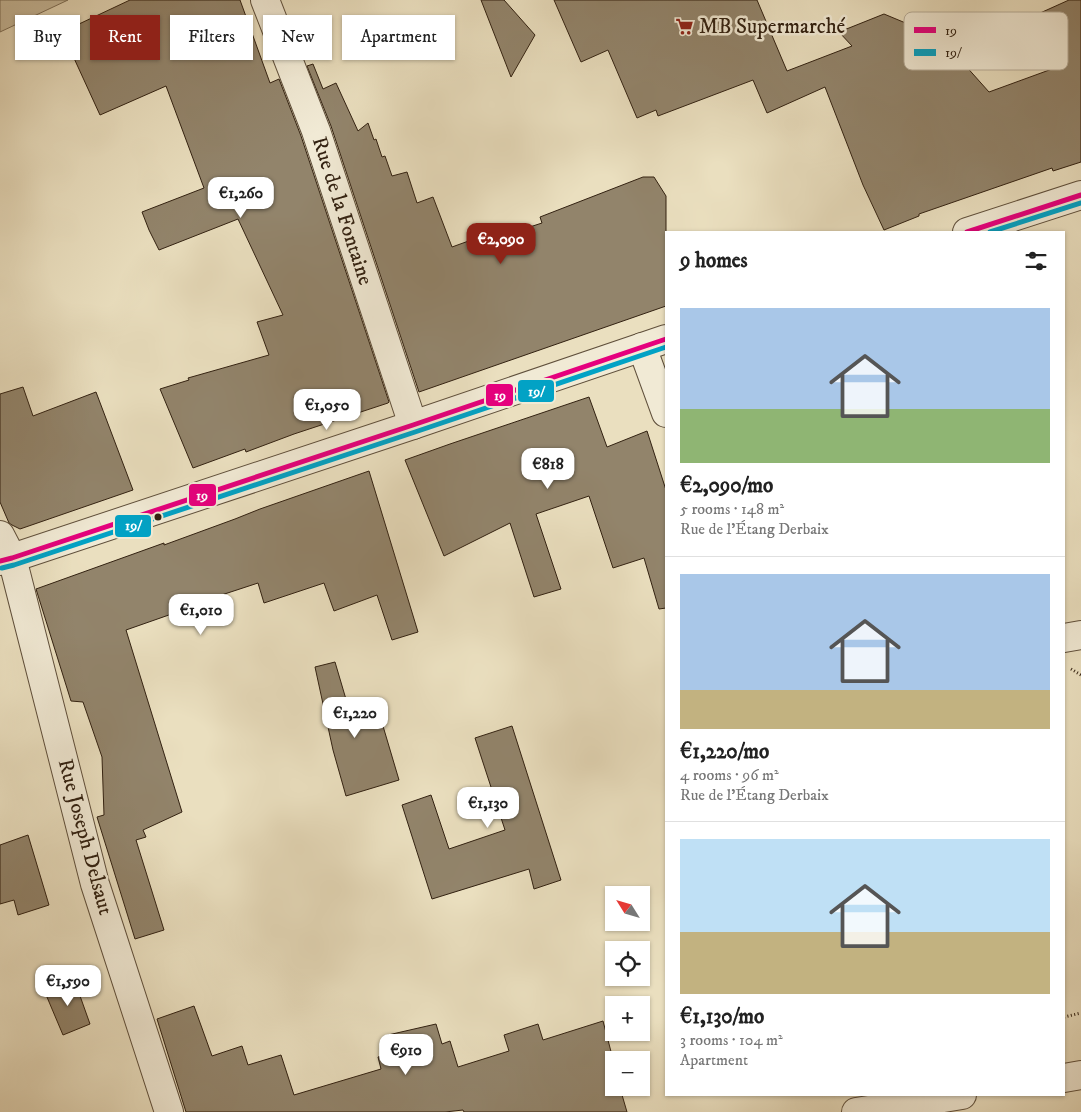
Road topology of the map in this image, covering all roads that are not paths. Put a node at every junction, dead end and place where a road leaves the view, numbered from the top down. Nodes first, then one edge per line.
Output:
1 (265, 0) edge
2 (1081, 195) edge
3 (970, 231) edge
4 (654, 343) edge
5 (665, 406) edge
6 (414, 425) junction
7 (4, 551) edge
8 (1081, 635) edge
9 (1065, 638) edge
10 (1081, 1075) edge
11 (1065, 1078) edge
12 (956, 1096) edge
13 (169, 1112) edge
14 (856, 1112) edge

1 - 6 street, Rue de la Fontaine
2 - 3 street
4 - 5 street
4 - 6 street
6 - 7 street
7 - 13 street, Rue Joseph Delsaut
8 - 9 street
10 - 11 street
12 - 14 street

